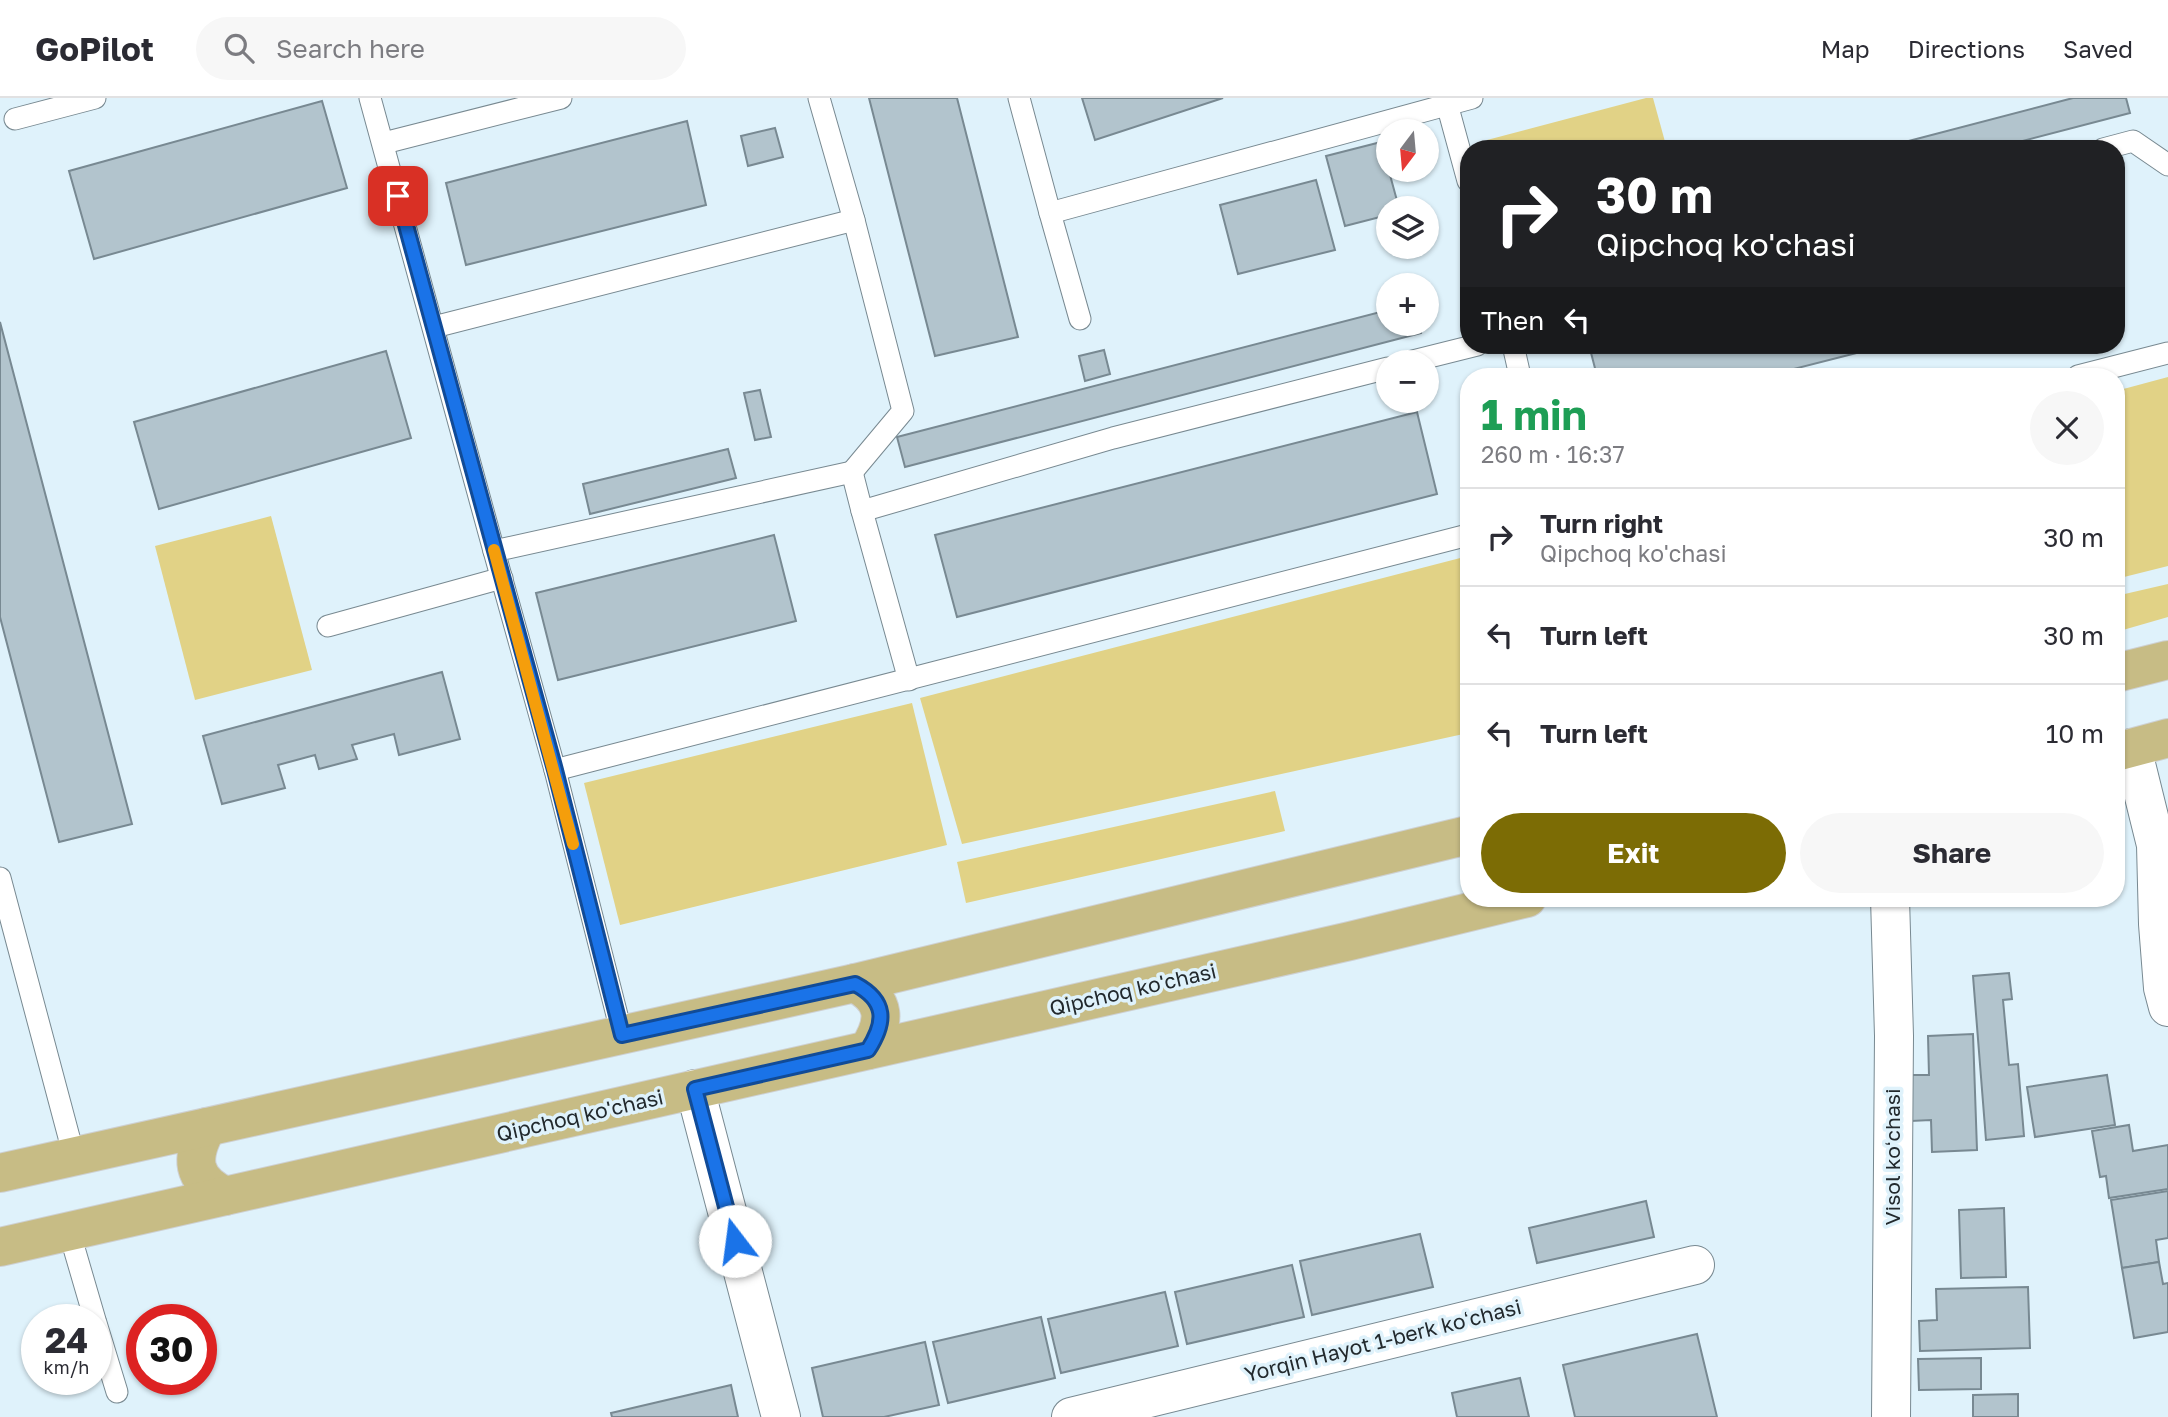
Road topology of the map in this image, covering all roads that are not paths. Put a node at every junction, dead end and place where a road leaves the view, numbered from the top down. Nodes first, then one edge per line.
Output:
1 (95, 98) edge
2 (370, 98) edge
3 (561, 98) edge
4 (819, 98) edge
5 (1019, 98) edge
6 (1472, 98) edge
7 (1447, 104) junction
8 (15, 119) dead end
9 (384, 143) junction
10 (2125, 143) edge
11 (1460, 152) edge
12 (2168, 167) edge
13 (1050, 213) junction
14 (854, 220) junction
15 (1080, 319) dead end
16 (434, 327) junction
17 (1460, 349) edge
18 (2168, 353) edge
19 (1439, 354) edge
20 (2109, 368) edge
21 (1376, 371) edge
22 (852, 472) junction
23 (862, 511) junction
24 (1460, 537) edge
25 (494, 551) junction
26 (502, 578) junction
27 (328, 626) dead end
28 (2168, 660) edge
29 (2125, 671) edge
30 (909, 680) junction
31 (2139, 746) edge
32 (555, 770) junction
33 (1460, 837) edge
34 (0, 878) edge
35 (1490, 907) edge
36 (1890, 907) edge
37 (855, 984) junction
38 (2168, 1007) edge
39 (622, 1035) junction
40 (868, 1050) junction
41 (695, 1089) junction
42 (207, 1127) junction
43 (74, 1156) junction
44 (0, 1173) edge
45 (225, 1196) junction
46 (69, 1231) junction
47 (0, 1247) edge
48 (1695, 1265) dead end
49 (91, 1304) edge
50 (112, 1375) edge
51 (117, 1392) dead end
52 (781, 1417) edge
53 (1071, 1417) edge
54 (1891, 1417) edge

1 - 8 lane
2 - 9 lane
3 - 9 lane
4 - 14 lane
5 - 13 lane
6 - 7 lane
7 - 11 lane
7 - 13 lane
9 - 16 lane
10 - 12 lane
13 - 15 lane
14 - 16 lane
14 - 22 lane
16 - 25 lane
17 - 19 lane
18 - 20 lane
21 - 23 lane
22 - 23 lane
22 - 25 lane
23 - 30 lane
24 - 30 lane
25 - 26 lane
26 - 27 lane
26 - 32 lane
28 - 29 main road
30 - 32 lane
31 - 38 street
32 - 39 lane
33 - 37 main road
34 - 43 lane
35 - 40 main road, Qipchoq ko'chasi
36 - 54 street, Visol koʻchasi
37 - 39 main road
37 - 40 main road
39 - 42 main road
40 - 41 main road, Qipchoq ko'chasi
41 - 45 main road, Qipchoq ko'chasi
41 - 52 street
42 - 43 main road
42 - 45 main road
43 - 44 main road
45 - 46 main road, Qipchoq ko'chasi
46 - 47 main road, Qipchoq ko'chasi
46 - 49 lane
48 - 53 street, Yorqin Hayot 1-berk koʻchasi
50 - 51 lane

